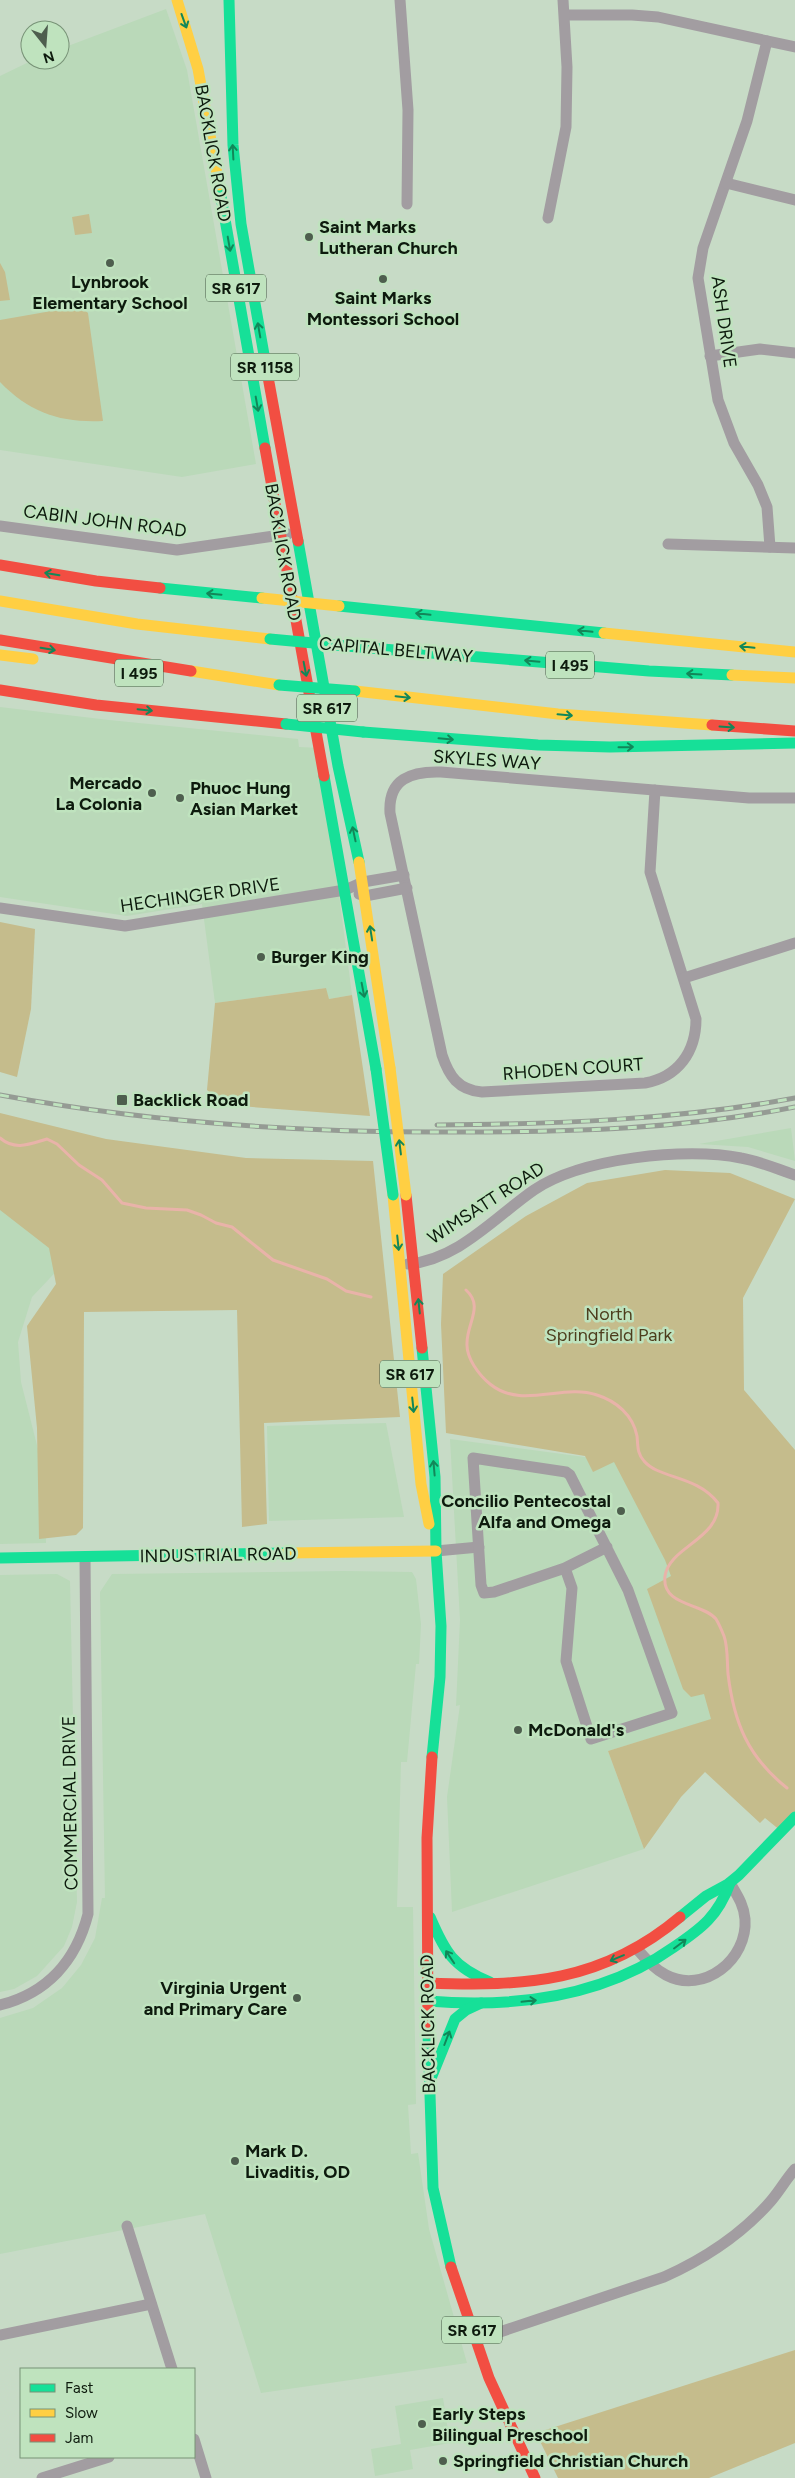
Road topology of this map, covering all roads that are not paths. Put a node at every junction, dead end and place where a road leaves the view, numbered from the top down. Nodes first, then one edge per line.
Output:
1 (177, 0) edge
2 (229, 0) edge
3 (400, 0) edge
4 (563, 0) edge
5 (565, 16) junction
6 (767, 41) junction
7 (795, 48) edge
8 (726, 183) junction
9 (795, 200) edge
10 (407, 204) dead end
11 (548, 218) dead end
12 (795, 352) edge
13 (710, 356) junction
14 (0, 526) edge
15 (294, 533) junction
16 (280, 535) junction
17 (668, 544) dead end
18 (770, 548) junction
19 (795, 548) edge
20 (0, 565) edge
21 (0, 601) edge
22 (0, 611) edge
23 (137, 624) junction
24 (0, 640) edge
25 (795, 652) edge
26 (0, 655) edge
27 (49, 661) dead end
28 (88, 666) dead end
29 (795, 678) edge
30 (279, 685) junction
31 (0, 690) edge
32 (795, 731) edge
33 (795, 743) edge
34 (655, 790) junction
35 (795, 798) edge
36 (404, 875) junction
37 (363, 882) junction
38 (407, 888) junction
39 (345, 890) junction
40 (365, 896) junction
41 (0, 908) edge
42 (795, 943) edge
43 (684, 978) junction
44 (795, 1175) edge
45 (414, 1264) junction
46 (400, 1265) junction
47 (478, 1547) junction
48 (607, 1548) junction
49 (436, 1552) junction
50 (85, 1557) junction
51 (0, 1558) edge
52 (565, 1568) junction
53 (795, 1817) edge
54 (730, 1884) junction
55 (426, 1910) junction
56 (637, 1949) junction
57 (651, 1964) junction
58 (490, 1982) junction
59 (428, 1983) junction
60 (428, 2001) junction
61 (481, 2003) junction
62 (0, 2005) edge
63 (429, 2083) junction
64 (795, 2169) edge
65 (127, 2226) dead end
66 (151, 2304) junction
67 (0, 2335) edge
68 (476, 2340) junction
69 (172, 2368) edge
70 (195, 2442) edge
71 (106, 2458) edge
72 (42, 2478) edge
73 (206, 2478) edge
74 (535, 2478) edge

1 -> 16 main road, BACKLICK ROAD / SR 617
15 -> 2 main road, BACKLICK ROAD / SR 1158
3 - 10 street
4 - 5 street
5 - 6 street
5 - 11 street
6 - 7 street
6 - 8 street, ASH DRIVE
8 - 9 street
8 - 13 street, ASH DRIVE
12 - 13 street
13 - 18 street, ASH DRIVE
14 - 16 street, CABIN JOHN ROAD
15 - 16 street, CABIN JOHN ROAD
37 -> 15 main road, BACKLICK ROAD / SR 617
16 -> 39 main road, BACKLICK ROAD / SR 617
17 - 18 street
18 - 19 street
25 -> 20 main road, bridge
21 - 23 main road, CAPITAL BELTWAY / I 495
22 - 23 main road
29 -> 23 main road, CAPITAL BELTWAY / I 495, bridge
24 -> 30 main road
26 - 27 main road
28 - 30 main road, I 495
30 -> 32 main road, I 495, bridge
31 -> 33 main road, bridge
34 - 35 street, SKYLES WAY
34 - 36 street, SKYLES WAY
34 - 43 street, RHODEN COURT
36 - 37 street
36 - 38 street, RHODEN COURT
37 - 39 street
37 - 40 main road, BACKLICK ROAD / SR 617
38 - 40 street
38 - 43 street, RHODEN COURT
39 - 40 street
39 - 41 street, HECHINGER DRIVE
39 -> 46 main road, BACKLICK ROAD / SR 617, bridge
45 -> 40 main road, BACKLICK ROAD / SR 617, bridge
42 - 43 street
44 - 45 street, WIMSATT ROAD
45 - 46 street, WIMSATT ROAD
49 -> 45 main road, BACKLICK ROAD / SR 617
46 -> 49 main road, BACKLICK ROAD / SR 617
47 - 48 street
47 - 49 street
47 - 52 street
48 - 52 street
48 - 52 street
49 - 50 main road, INDUSTRIAL ROAD
49 - 55 main road, BACKLICK ROAD / SR 617
50 - 51 main road, INDUSTRIAL ROAD
50 - 62 street, COMMERCIAL DRIVE
53 - 54 main road
54 - 56 main road
57 -> 54 main road
54 - 57 street
58 -> 55 main road
55 - 59 main road, BACKLICK ROAD / SR 617
56 - 57 street
56 -> 58 main road
61 -> 57 main road
58 - 59 main road
59 - 60 main road, BACKLICK ROAD / SR 617
60 - 61 main road
60 - 63 main road, BACKLICK ROAD / SR 617
63 -> 61 main road
63 - 68 main road, BACKLICK ROAD / SR 617
64 - 68 street
65 - 66 street
66 - 67 street
66 - 69 street
68 - 74 main road, BACKLICK ROAD / SR 617
70 - 73 street
71 - 72 street

